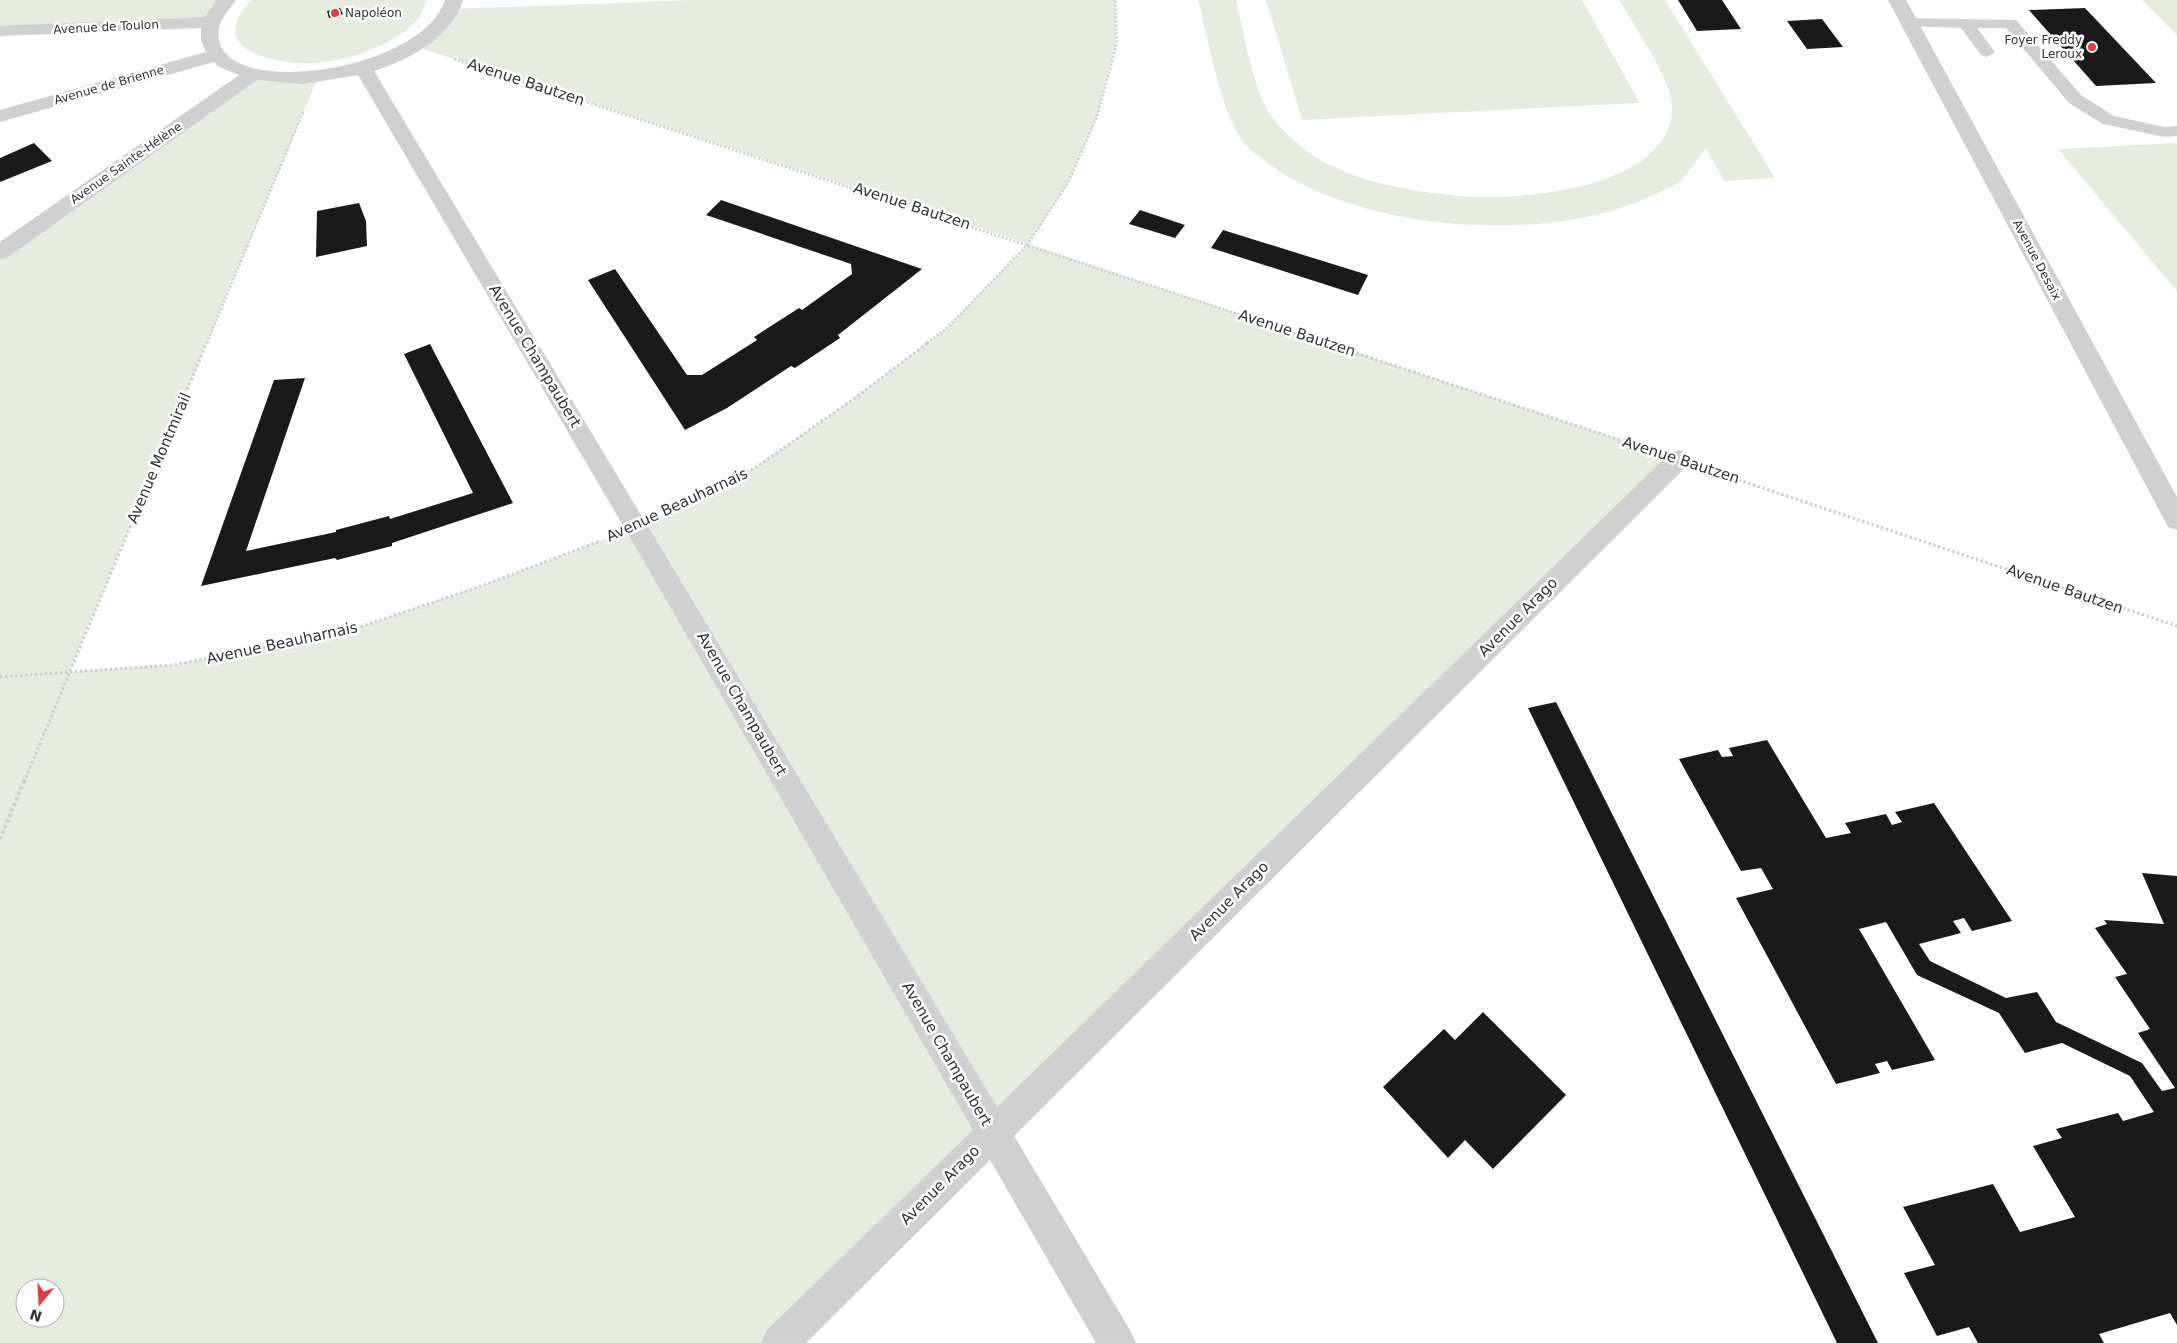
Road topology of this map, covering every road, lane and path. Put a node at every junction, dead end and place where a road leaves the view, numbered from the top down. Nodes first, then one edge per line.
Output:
1 (228, 0) edge
2 (454, 0) edge
3 (1116, 0) edge
4 (1897, 0) edge
5 (212, 22) junction
6 (1910, 23) junction
7 (1965, 23) junction
8 (0, 31) edge
9 (414, 46) junction
10 (1987, 52) dead end
11 (218, 55) junction
12 (363, 68) junction
13 (253, 74) junction
14 (318, 77) junction
15 (0, 116) edge
16 (2177, 131) edge
17 (1028, 244) junction
18 (0, 252) edge
19 (1679, 459) junction
20 (2177, 520) edge
21 (637, 526) junction
22 (2177, 626) edge
23 (69, 672) junction
24 (0, 677) edge
25 (0, 839) edge
26 (993, 1133) junction
27 (780, 1343) edge
28 (1117, 1343) edge

1 - 5 street
2 - 9 street
3 - 17 path, Avenue Beauharnais
4 - 6 street, Avenue Desaix
5 - 8 street, Avenue de Toulon
5 - 11 street
6 - 7 lane
6 - 20 street, Avenue Desaix
7 - 10 lane
7 - 16 lane
9 - 12 street
9 - 17 path, Avenue Bautzen
11 - 13 street
11 - 15 street, Avenue de Brienne
12 - 14 street
12 - 21 street, Avenue Champaubert
13 - 14 street
13 - 18 street, Avenue Sainte-Hélène
14 - 23 path, Avenue Montmirail
17 - 19 path, Avenue Bautzen
17 - 21 path, Avenue Beauharnais
19 - 22 path, Avenue Bautzen
19 - 26 street, Avenue Arago
21 - 23 path, Avenue Beauharnais
21 - 26 street, Avenue Champaubert
23 - 24 path, Avenue Beauharnais
23 - 25 path, Avenue Montmirail
26 - 27 street, Avenue Arago
26 - 28 street, Avenue Champaubert

